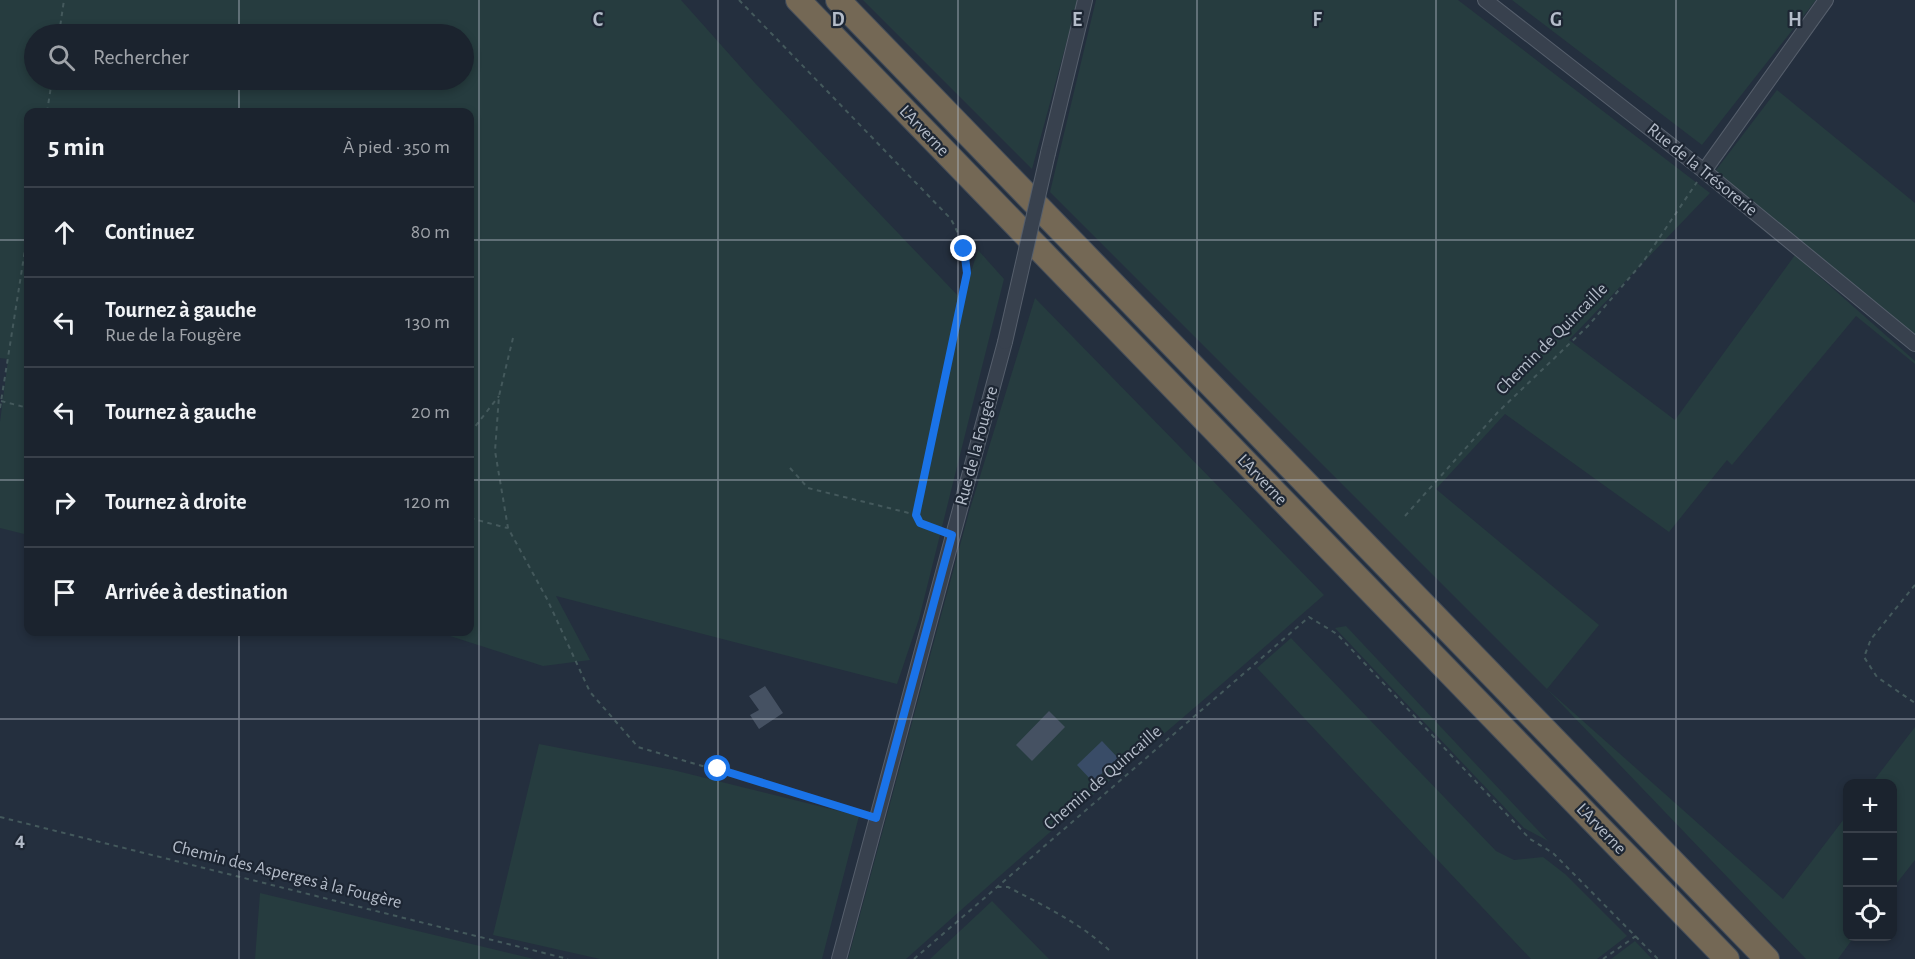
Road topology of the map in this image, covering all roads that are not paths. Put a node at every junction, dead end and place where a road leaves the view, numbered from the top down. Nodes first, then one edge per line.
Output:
1 (798, 0) edge
2 (838, 0) edge
3 (1085, 0) edge
4 (1485, 0) edge
5 (1826, 0) edge
6 (1704, 171) junction
7 (1915, 344) edge
8 (839, 959) edge
9 (1727, 959) edge
10 (1767, 959) edge

1 - 9 highway, L'Arverne
2 - 10 highway, L'Arverne
3 - 8 street, Rue de la Fougère, bridge
4 - 6 street, Rue de la Trésorerie
5 - 6 street
6 - 7 street, Rue de la Trésorerie

